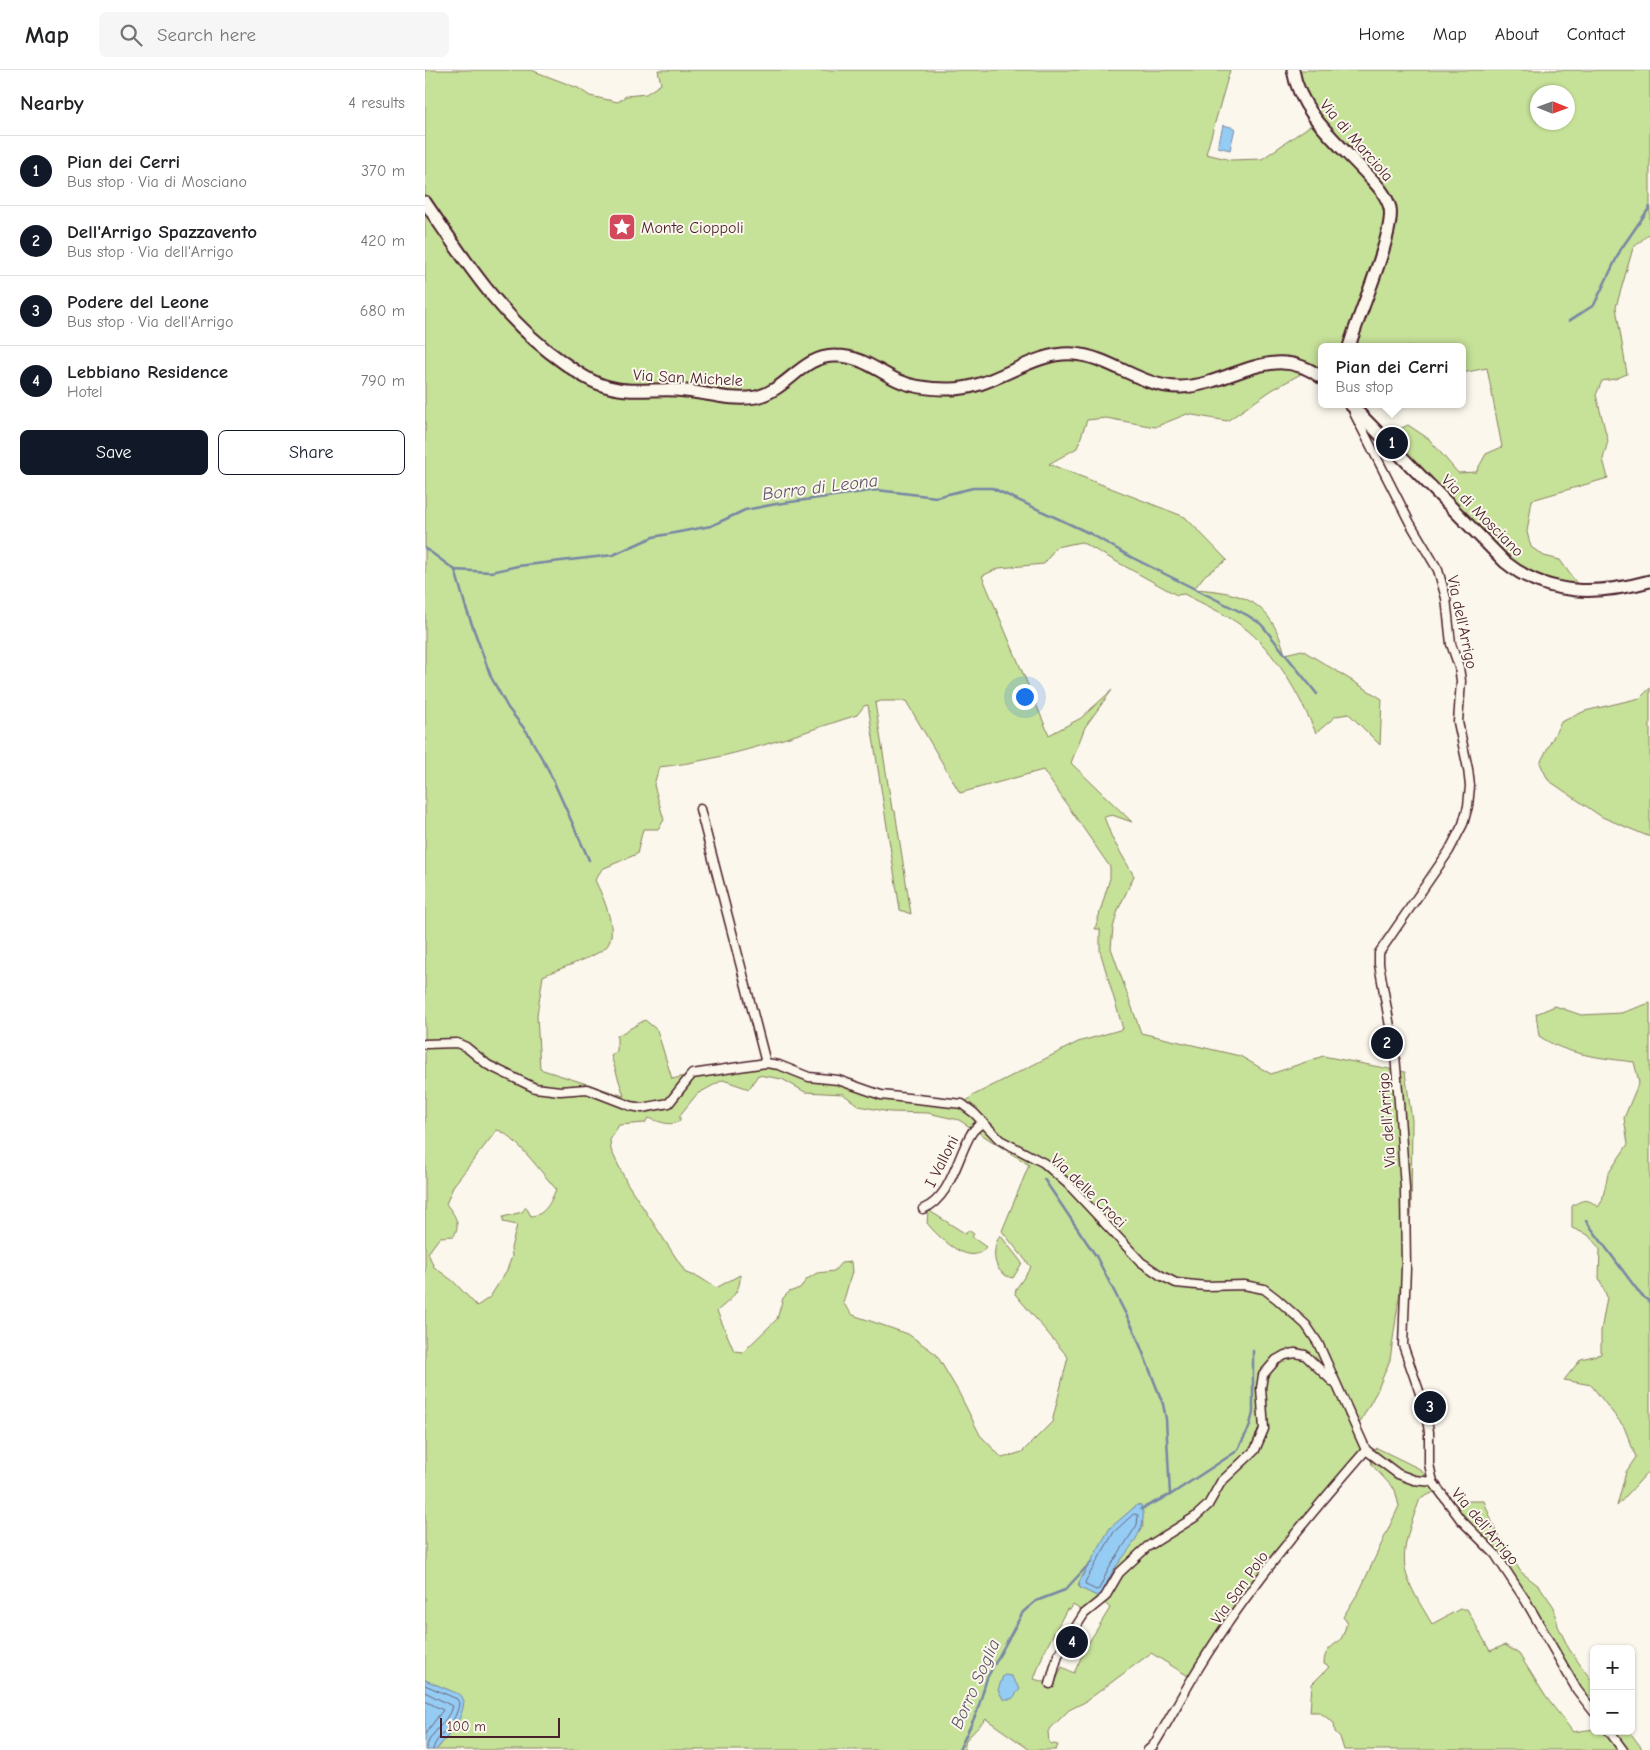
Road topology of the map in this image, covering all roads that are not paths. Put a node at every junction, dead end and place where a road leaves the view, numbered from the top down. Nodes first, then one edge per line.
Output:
1 (1293, 70) edge
2 (425, 202) edge
3 (1350, 343) edge
4 (1308, 369) junction
5 (1318, 369) edge
6 (1318, 375) edge
7 (1352, 408) edge
8 (1354, 408) edge
9 (1650, 581) edge
10 (700, 809) dead end
11 (425, 1044) edge
12 (766, 1063) junction
13 (982, 1123) junction
14 (923, 1210) dead end
15 (1335, 1384) junction
16 (1366, 1450) junction
17 (1433, 1482) junction
18 (1050, 1684) dead end
19 (1590, 1707) edge
20 (1612, 1735) edge
21 (1148, 1750) edge
22 (1623, 1750) edge

1 - 3 main road, Via di Marciola
2 - 4 main road, Via San Michele
4 - 5 main road
4 - 6 main road, Via San Michele
7 - 17 street, Via dell'Arrigo
8 - 9 main road, Via di Mosciano
10 - 12 street
11 - 12 street, Via delle Croci
12 - 13 street, Via delle Croci
13 - 14 street, I Valloni
13 - 15 street, Via delle Croci
15 - 16 street, Via delle Croci
15 - 18 street
16 - 17 street, Via delle Croci
16 - 21 street, Via San Polo
17 - 19 street, Via dell'Arrigo
20 - 22 street

